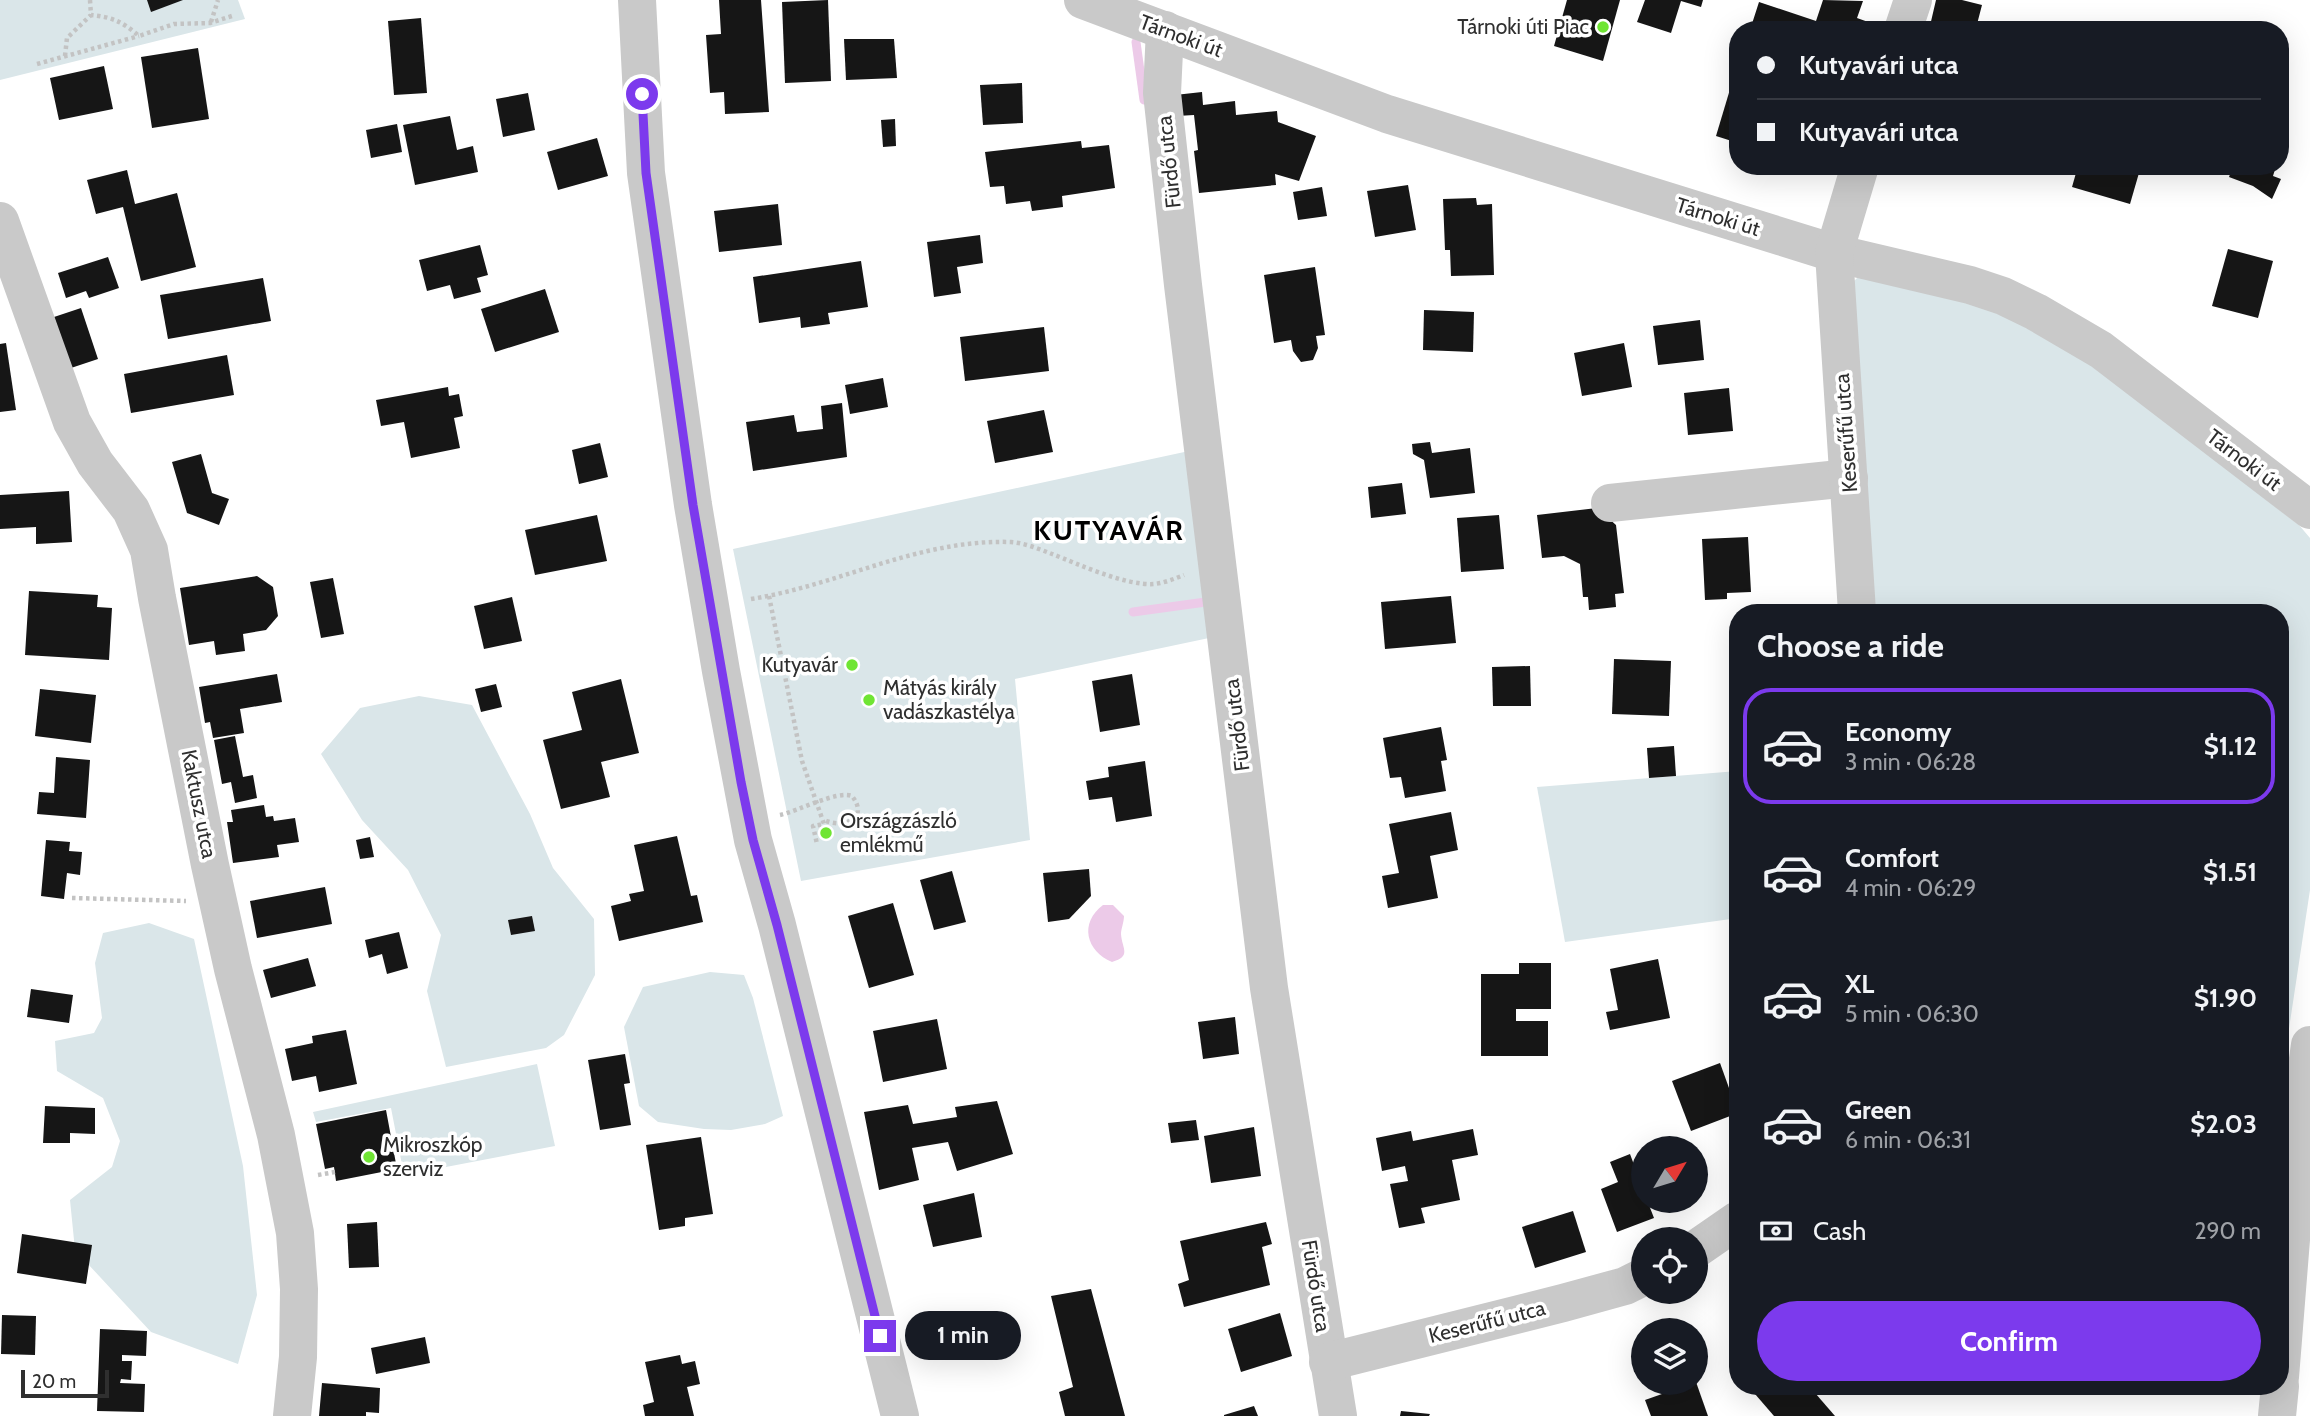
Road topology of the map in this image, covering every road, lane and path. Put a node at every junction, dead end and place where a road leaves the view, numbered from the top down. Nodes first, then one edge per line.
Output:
1 (90, 0) edge
2 (218, 0) edge
3 (637, 0) edge
4 (1083, 0) edge
5 (1913, 0) edge
6 (91, 15) junction
7 (235, 15) dead end
8 (1152, 17) edge
9 (1906, 21) edge
10 (210, 23) junction
11 (139, 36) junction
12 (65, 56) junction
13 (37, 64) dead end
14 (1857, 175) edge
15 (0, 221) edge
16 (1834, 253) junction
17 (1849, 478) junction
18 (1610, 503) dead end
19 (2310, 510) edge
20 (1217, 560) junction
21 (769, 596) junction
22 (751, 599) dead end
23 (1857, 604) edge
24 (817, 804) junction
25 (791, 812) dead end
26 (823, 820) junction
27 (817, 844) dead end
28 (72, 898) dead end
29 (174, 901) dead end
30 (2310, 1045) edge
31 (1729, 1226) edge
32 (1708, 1241) edge
33 (2289, 1264) edge
34 (1631, 1283) edge
35 (1328, 1362) junction
36 (2279, 1395) edge
37 (292, 1416) edge
38 (900, 1416) edge
39 (1338, 1416) edge
40 (2277, 1416) edge

1 - 6 path
2 - 10 path
3 - 38 street
4 - 8 street, Tárnoki út
5 - 9 street
6 - 11 path
6 - 12 path
7 - 10 path
8 - 16 street, Tárnoki út
8 - 20 street, Fürdő utca
10 - 11 path
11 - 12 path
12 - 13 path
14 - 16 street
15 - 37 street, Kaktusz utca
16 - 17 street, Keserűfű utca
16 - 19 street, Tárnoki út
17 - 18 street
17 - 23 street, Keserűfű utca
20 - 21 path
20 - 35 street, Fürdő utca
21 - 22 path
21 - 24 path
24 - 25 path
24 - 26 path
24 - 26 path
26 - 27 path
28 - 29 path
30 - 33 street
31 - 32 street
34 - 35 street, Keserűfű utca
35 - 39 street, Fürdő utca
36 - 40 street

